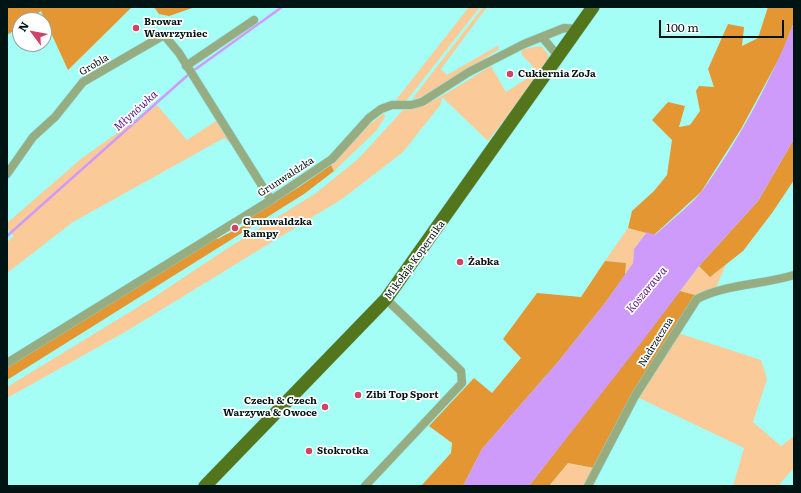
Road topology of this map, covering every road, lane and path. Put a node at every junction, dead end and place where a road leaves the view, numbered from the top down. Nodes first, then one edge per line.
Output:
1 (593, 7) edge
2 (254, 20) dead end
3 (578, 29) junction
4 (542, 37) junction
5 (559, 57) junction
6 (186, 66) junction
7 (7, 174) edge
8 (270, 200) junction
9 (794, 275) edge
10 (386, 300) junction
11 (7, 363) edge
12 (205, 486) edge
13 (365, 486) edge
14 (588, 486) edge

1 - 3 main road, Mikołaja Kopernika
2 - 6 street
3 - 4 street, Grunwaldzka
3 - 5 main road, Mikołaja Kopernika
4 - 5 street
4 - 8 street, Grunwaldzka
5 - 10 main road, Mikołaja Kopernika
6 - 7 street, Grobla
6 - 8 street, Grobla
8 - 11 street, Grunwaldzka
9 - 14 street, Nadrzeczna
10 - 12 main road, Mikołaja Kopernika
10 - 13 street

